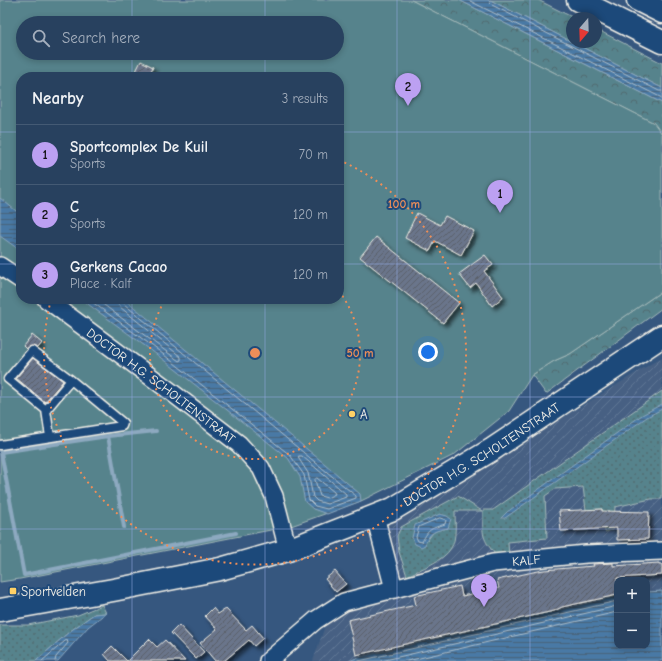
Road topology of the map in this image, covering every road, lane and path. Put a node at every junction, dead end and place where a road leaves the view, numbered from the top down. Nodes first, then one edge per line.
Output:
1 (578, 0) edge
2 (638, 0) edge
3 (662, 12) edge
4 (662, 42) edge
5 (0, 266) edge
6 (16, 277) edge
7 (53, 304) edge
8 (662, 336) edge
9 (71, 380) junction
10 (46, 410) junction
11 (50, 437) junction
12 (0, 445) edge
13 (375, 516) junction
14 (288, 550) junction
15 (662, 550) edge
16 (394, 589) junction
17 (0, 610) edge
18 (268, 661) edge

1 - 4 main road
2 - 3 main road
5 - 6 street
7 - 14 street, DOCTOR H.G. SCHOLTENSTRAAT
8 - 13 main road, DOCTOR H.G. SCHOLTENSTRAAT
9 - 10 lane
9 - 10 lane
9 - 11 lane
10 - 11 lane
11 - 12 lane
13 - 14 main road, DOCTOR H.G. SCHOLTENSTRAAT
13 - 16 street
14 - 17 main road, DOCTOR H.G. SCHOLTENSTRAAT
15 - 16 street, KALF
16 - 18 street, KALF

